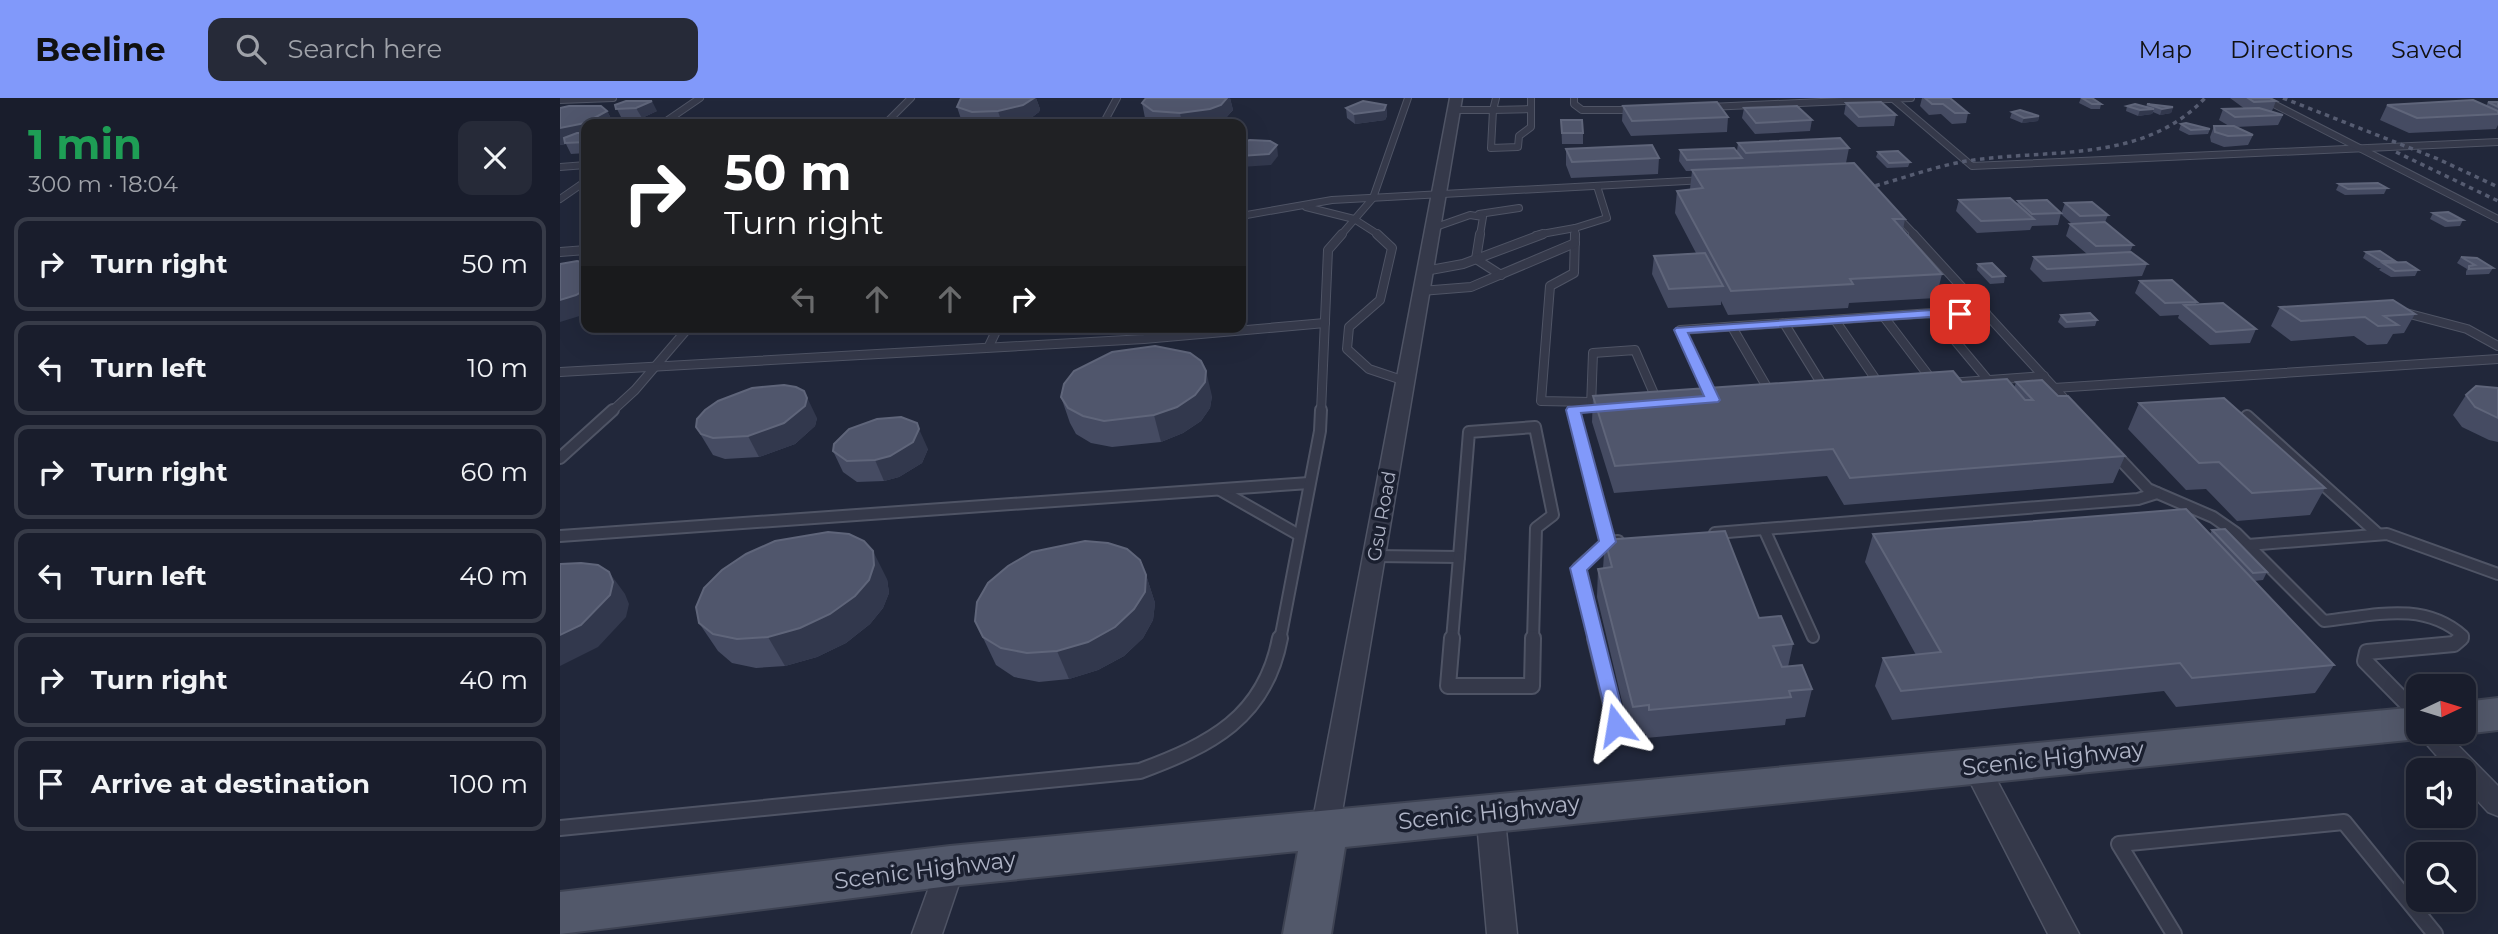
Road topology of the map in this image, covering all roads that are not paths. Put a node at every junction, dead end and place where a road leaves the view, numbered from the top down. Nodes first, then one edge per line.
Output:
1 (613, 98) edge
2 (700, 98) edge
3 (911, 98) edge
4 (1117, 98) edge
5 (1408, 98) edge
6 (1496, 98) edge
7 (1531, 98) edge
8 (1574, 98) edge
9 (1893, 98) edge
10 (1911, 98) edge
11 (2262, 98) edge
12 (560, 100) edge
13 (1455, 104) edge
14 (1698, 107) edge
15 (1531, 109) junction
16 (1493, 110) junction
17 (1642, 110) edge
18 (669, 119) edge
19 (890, 119) edge
20 (1106, 119) edge
21 (2498, 142) edge
22 (2360, 149) junction
23 (581, 165) edge
24 (560, 167) edge
25 (1714, 180) edge
26 (581, 184) edge
27 (1597, 186) junction
28 (1578, 188) junction
29 (1439, 194) junction
30 (1571, 197) dead end
31 (1373, 198) junction
32 (560, 199) edge
33 (1300, 206) junction
34 (1888, 207) edge
35 (1518, 208) dead end
36 (1246, 215) edge
37 (1479, 215) junction
38 (1356, 217) junction
39 (2498, 219) edge
40 (1433, 228) junction
41 (1575, 228) junction
42 (1575, 243) junction
43 (581, 250) edge
44 (560, 252) edge
45 (1476, 259) junction
46 (1500, 275) junction
47 (1423, 281) junction
48 (2396, 310) edge
49 (1986, 313) junction
50 (1935, 316) junction
51 (1884, 317) junction
52 (1835, 320) junction
53 (1325, 323) junction
54 (1784, 323) junction
55 (1732, 327) junction
56 (1246, 330) edge
57 (684, 333) edge
58 (995, 333) edge
59 (1212, 333) edge
60 (989, 346) junction
61 (2498, 346) edge
62 (2498, 359) edge
63 (654, 366) junction
64 (560, 372) edge
65 (2044, 376) junction
66 (1988, 380) junction
67 (1405, 381) junction
68 (1935, 384) junction
69 (1921, 385) edge
70 (1895, 387) edge
71 (1867, 388) edge
72 (1881, 388) junction
73 (2054, 388) junction
74 (1840, 390) edge
75 (1826, 391) junction
76 (1812, 392) edge
77 (1785, 394) edge
78 (1772, 395) junction
79 (1760, 396) edge
80 (1725, 399) edge
81 (1699, 400) edge
82 (1713, 400) junction
83 (1672, 402) edge
84 (1658, 403) junction
85 (1645, 404) edge
86 (1591, 405) junction
87 (1618, 406) edge
88 (2074, 409) edge
89 (2247, 416) edge
90 (2111, 449) edge
91 (560, 458) edge
92 (1309, 483) junction
93 (1219, 489) junction
94 (2157, 494) junction
95 (1764, 530) junction
96 (2378, 534) junction
97 (1299, 535) junction
98 (1699, 535) edge
99 (560, 536) edge
100 (1633, 540) edge
101 (1607, 542) junction
102 (2248, 545) junction
103 (1374, 556) junction
104 (1459, 557) junction
105 (2498, 574) edge
106 (1813, 637) dead end
107 (2406, 704) edge
108 (2498, 714) edge
109 (2476, 717) edge
110 (2406, 724) edge
111 (1616, 725) dead end
112 (2440, 744) edge
113 (1975, 766) junction
114 (2498, 804) edge
115 (1490, 811) junction
116 (560, 828) edge
117 (1325, 830) junction
118 (950, 866) junction
119 (560, 914) edge
120 (927, 934) edge
121 (1307, 934) edge
122 (1502, 934) edge
123 (2064, 934) edge
124 (2174, 934) edge
125 (2435, 934) edge

1 - 12 lane
2 - 18 lane
3 - 19 lane
4 - 20 lane
5 - 31 lane
6 - 16 lane
7 - 15 lane
8 - 17 lane
9 - 10 lane
9 - 14 lane
9 - 22 lane
11 - 22 lane
13 - 16 lane
13 - 29 street, Gsu Road
15 - 16 lane
15 - 16 lane
21 - 22 lane
22 - 39 lane
23 - 24 lane
25 - 27 lane
26 - 32 lane
27 - 28 lane
27 - 41 lane
28 - 29 lane
28 - 30 lane
29 - 31 lane
29 - 40 street, Gsu Road
31 - 33 lane
31 - 38 lane
33 - 36 lane
33 - 38 lane
34 - 49 lane
35 - 37 lane
37 - 40 lane
37 - 45 lane
38 - 53 lane
38 - 67 lane
40 - 47 street, Gsu Road
41 - 42 lane
41 - 45 lane
42 - 46 lane
42 - 86 lane
43 - 44 lane
45 - 46 lane
45 - 47 lane
46 - 47 lane
47 - 67 street, Gsu Road
48 - 61 lane
49 - 50 lane
49 - 65 lane
50 - 51 lane
50 - 66 lane
51 - 52 lane
51 - 68 lane
52 - 54 lane
52 - 72 lane
53 - 56 lane
53 - 92 lane
54 - 55 lane
54 - 75 lane
55 - 78 lane
55 - 82 lane
57 - 63 lane
58 - 60 lane
59 - 60 lane
60 - 63 lane
62 - 73 lane
63 - 64 lane
63 - 91 lane
65 - 66 lane
65 - 73 lane
66 - 68 lane
67 - 103 street, Gsu Road
68 - 69 lane
70 - 72 lane
71 - 72 lane
73 - 88 lane
74 - 75 lane
75 - 76 lane
77 - 78 lane
78 - 79 lane
80 - 82 lane
81 - 82 lane
83 - 84 lane
84 - 85 lane
84 - 86 lane
86 - 87 lane
86 - 101 lane
89 - 96 lane
90 - 94 lane
92 - 93 lane
92 - 97 lane
93 - 97 lane
93 - 99 lane
94 - 95 lane
94 - 102 lane
95 - 98 lane
95 - 106 lane
96 - 102 lane
96 - 105 lane
97 - 116 lane
100 - 101 lane
101 - 111 lane
102 - 107 lane
103 - 104 lane
103 - 117 street, Gsu Road
104 - 104 lane
108 - 109 main road
110 - 113 main road, Scenic Highway
112 - 114 street
113 - 115 main road, Scenic Highway
113 - 123 street
115 - 117 main road, Scenic Highway
115 - 122 street
117 - 118 main road, Scenic Highway
117 - 121 main road, Gsu Road
118 - 119 main road, Scenic Highway
118 - 120 street
124 - 125 lane

